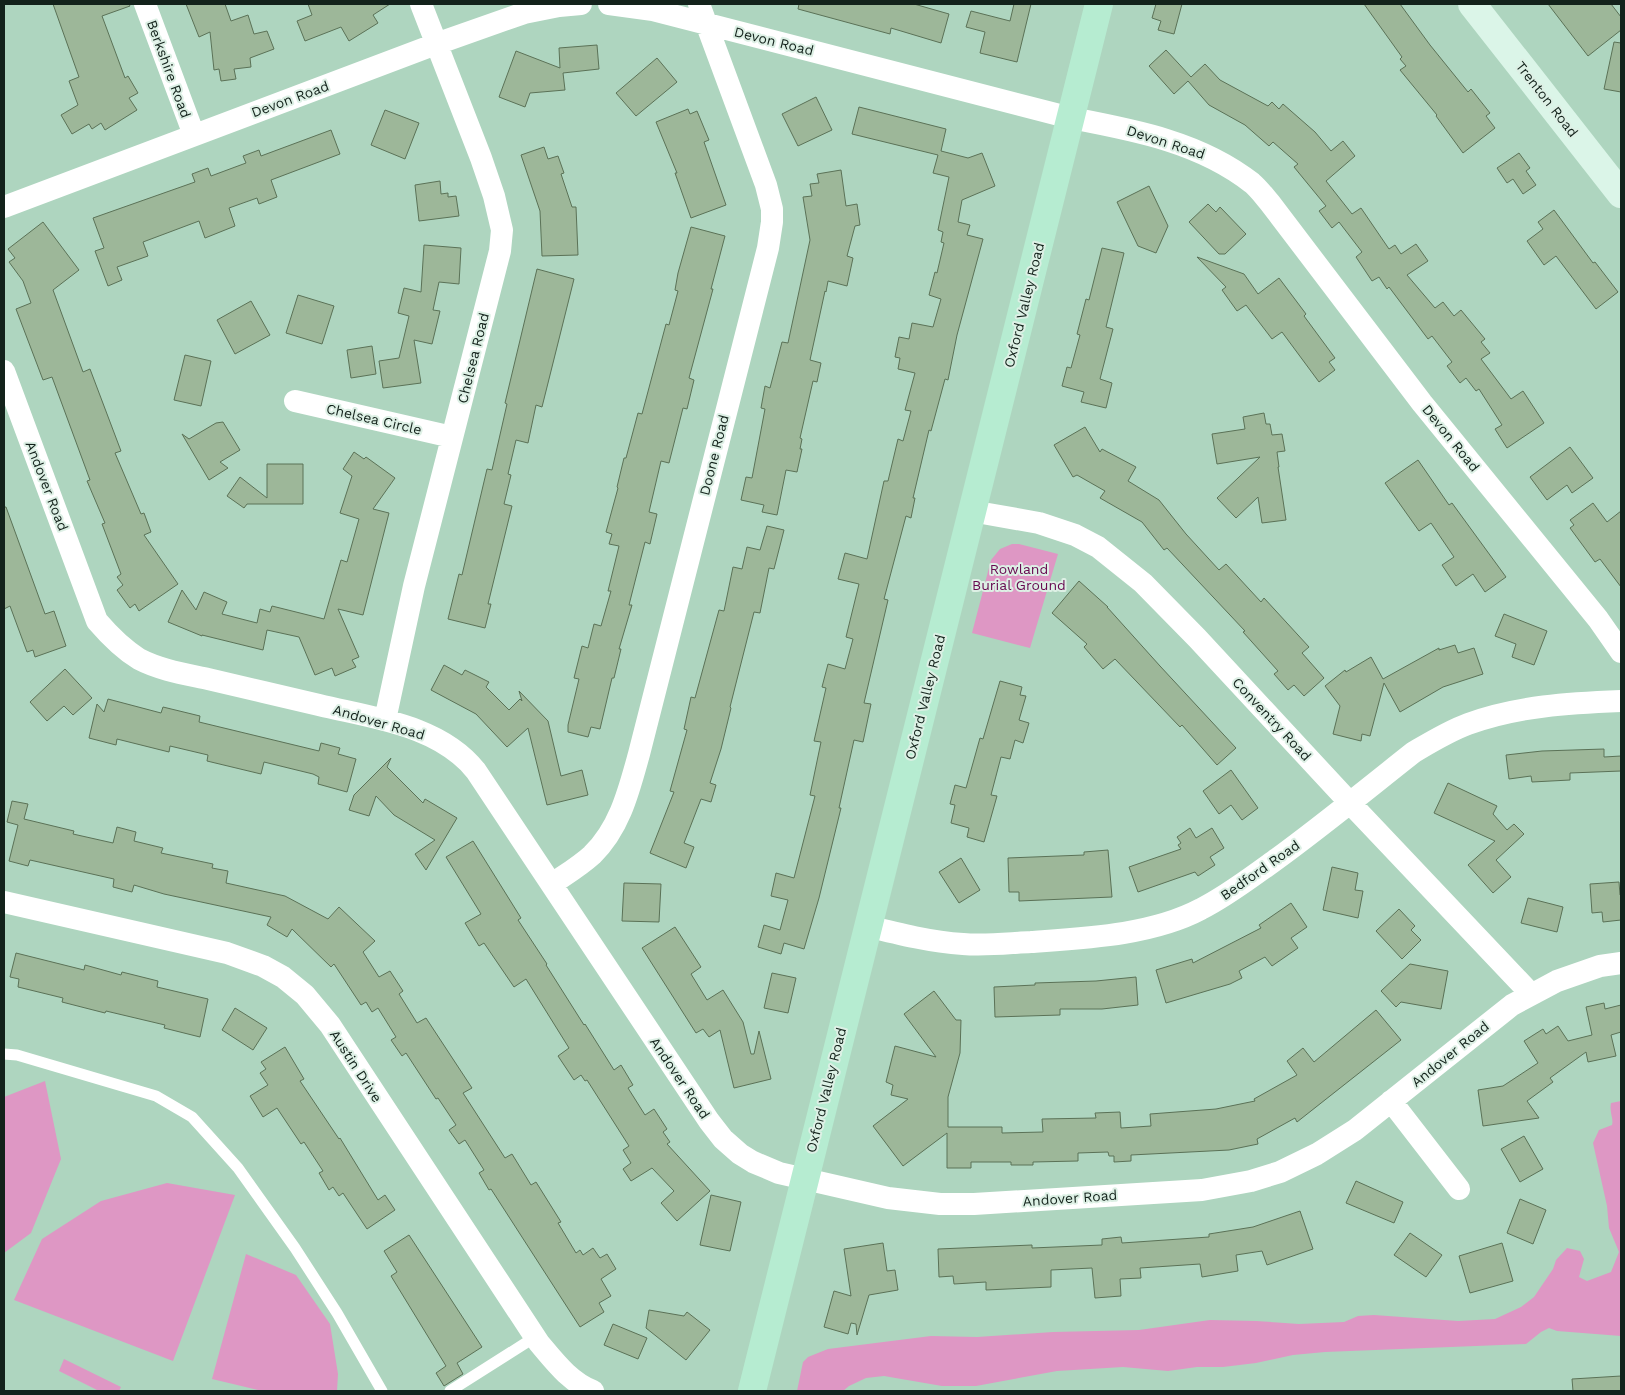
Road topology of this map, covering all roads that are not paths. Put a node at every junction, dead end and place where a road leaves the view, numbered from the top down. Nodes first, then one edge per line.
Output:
1 (145, 4) edge
2 (421, 4) edge
3 (580, 4) edge
4 (609, 4) edge
5 (1098, 4) edge
6 (1472, 4) edge
7 (703, 14) edge
8 (436, 44) junction
9 (1071, 118) junction
10 (194, 135) junction
11 (1621, 194) edge
12 (4, 207) edge
13 (4, 371) edge
14 (295, 401) dead end
15 (452, 438) junction
16 (972, 511) junction
17 (1621, 652) edge
18 (1621, 701) edge
19 (384, 720) junction
20 (1350, 803) junction
21 (552, 884) junction
22 (4, 902) edge
23 (867, 926) junction
24 (1621, 963) edge
25 (1531, 994) junction
26 (4, 1054) edge
27 (1391, 1101) junction
28 (804, 1179) junction
29 (1459, 1189) dead end
30 (535, 1337) junction
31 (382, 1391) edge
32 (450, 1391) edge
33 (593, 1391) edge
34 (752, 1391) edge

1 - 10 street, Berkshire Road
2 - 8 street, Chelsea Road
3 - 8 street, Devon Road
4 - 7 street, Devon Road
5 - 9 main road, Oxford Valley Road
6 - 11 main road, Trenton Road
7 - 9 street, Devon Road
7 - 21 street, Doone Road
8 - 10 street, Devon Road
8 - 15 street, Chelsea Road
9 - 16 main road, Oxford Valley Road
9 - 17 street, Devon Road
10 - 12 street, Devon Road
13 - 19 street, Andover Road
14 - 15 street, Chelsea Circle
15 - 19 street, Chelsea Road
16 - 20 street, Conventry Road
16 - 23 main road, Oxford Valley Road
18 - 20 street, Bedford Road
19 - 21 street, Andover Road
20 - 23 street, Bedford Road
20 - 25 street, Conventry Road
21 - 28 street, Andover Road
22 - 30 street, Austin Drive
23 - 28 main road, Oxford Valley Road
24 - 25 street, Andover Road
25 - 27 street, Andover Road
26 - 31 lane
27 - 28 street, Andover Road
27 - 29 street
28 - 34 main road, Oxford Valley Road
30 - 32 lane
30 - 33 street, Austin Drive

